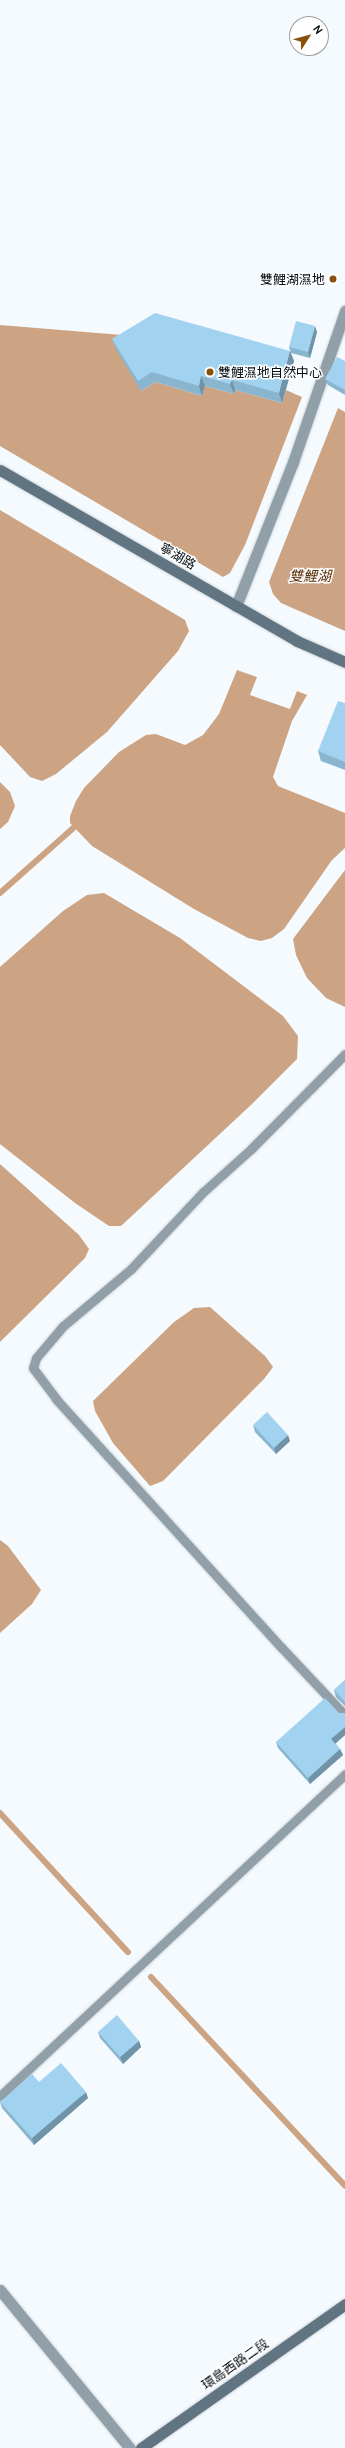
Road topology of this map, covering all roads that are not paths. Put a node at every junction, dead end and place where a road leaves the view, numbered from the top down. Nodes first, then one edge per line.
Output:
1 (345, 311) edge
2 (0, 470) edge
3 (236, 606) junction
4 (345, 662) edge
5 (345, 1054) edge
6 (345, 1714) edge
7 (345, 1774) edge
8 (0, 2096) edge
9 (0, 2290) edge
10 (345, 2304) edge
11 (130, 2448) edge
12 (141, 2448) edge

1 - 3 street
2 - 3 main road, 寧湖路
3 - 4 main road, 寧湖路
5 - 6 lane
7 - 8 lane
9 - 11 street
10 - 12 main road, 環島西路二段

